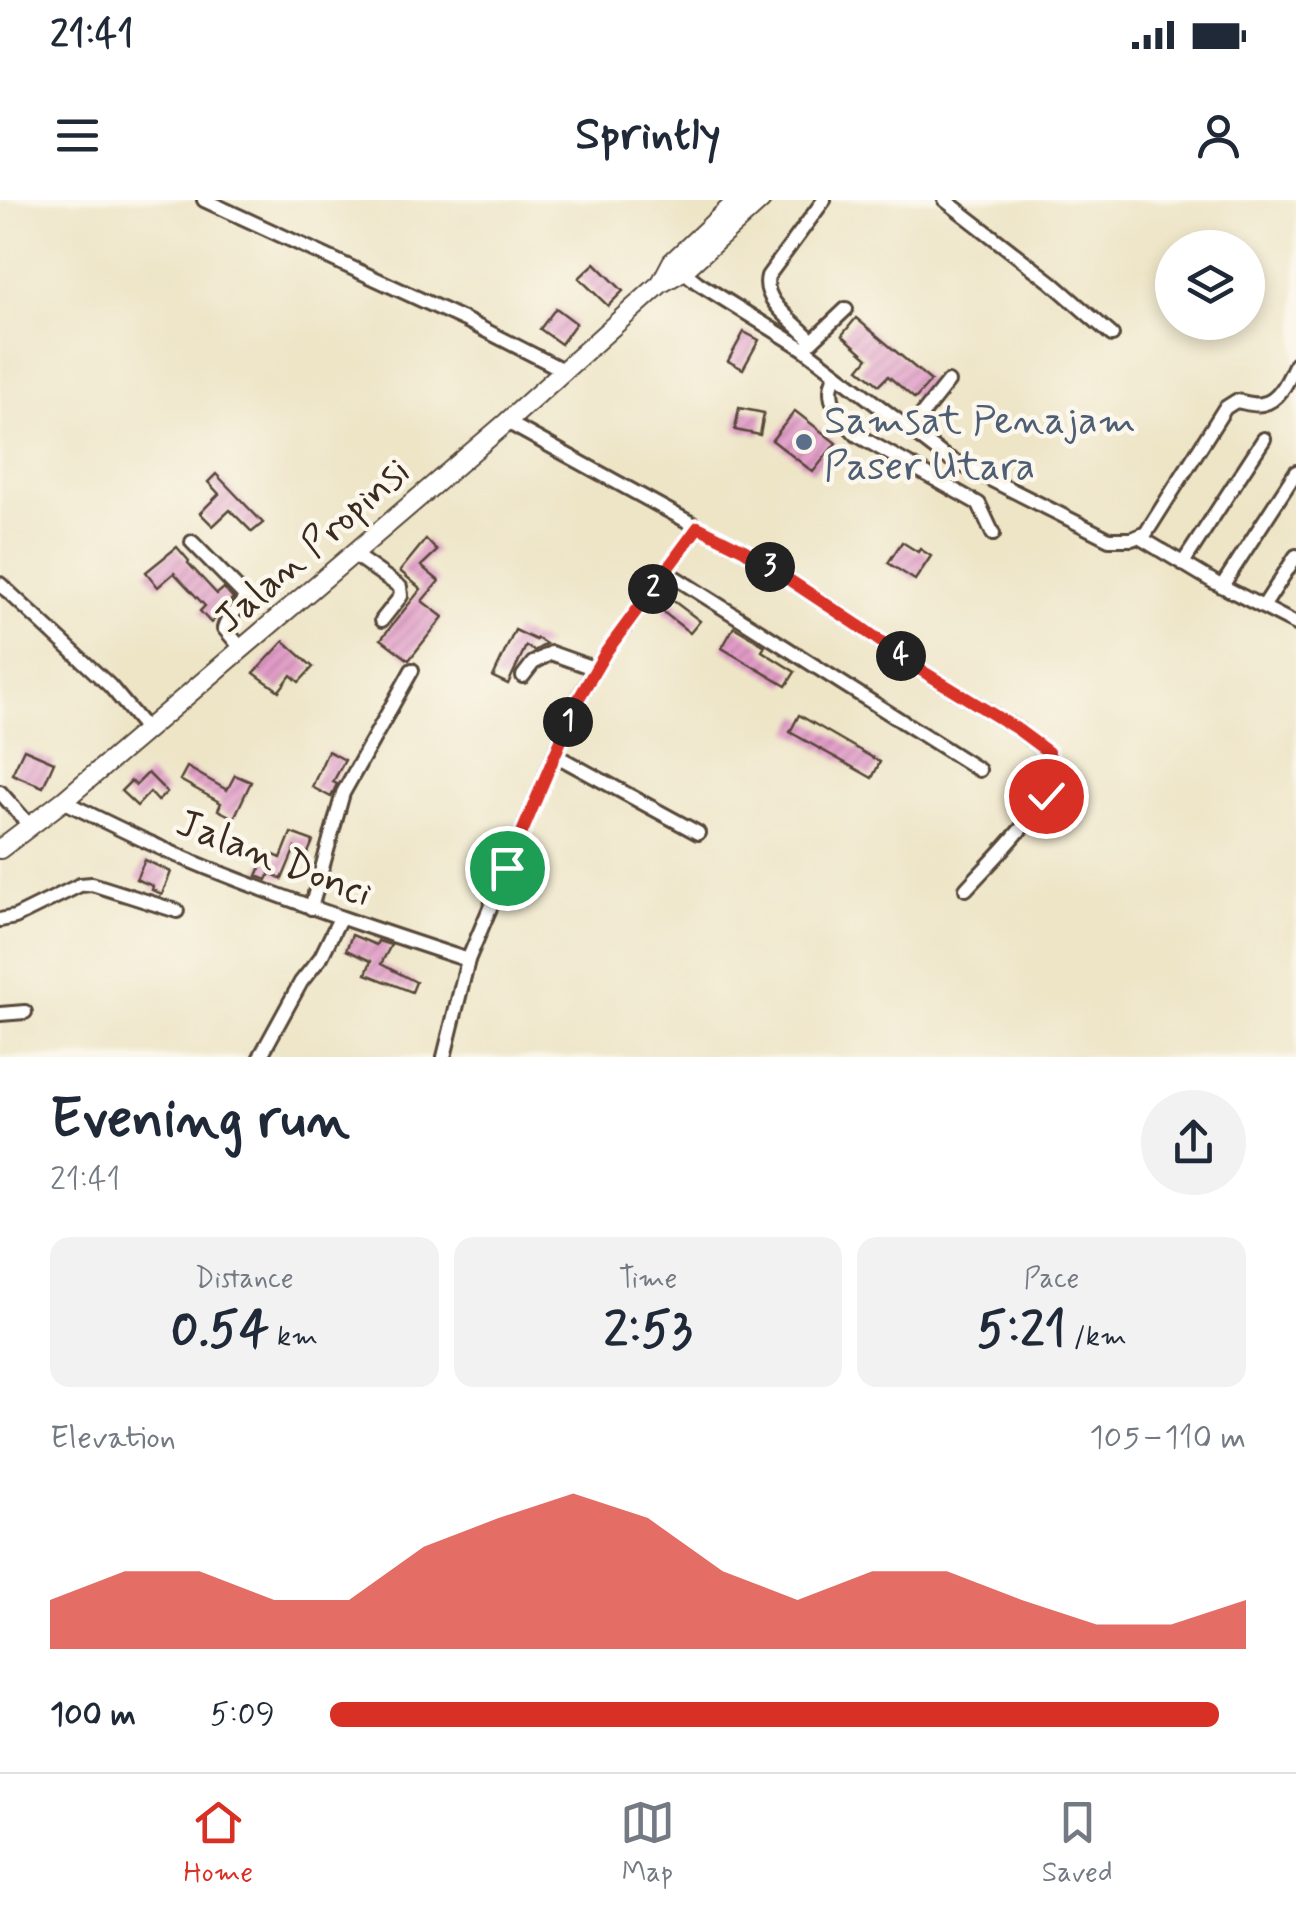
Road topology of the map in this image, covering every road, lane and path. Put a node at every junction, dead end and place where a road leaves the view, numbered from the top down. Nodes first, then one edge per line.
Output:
1 (204, 200) edge
2 (738, 200) edge
3 (760, 200) edge
4 (824, 200) edge
5 (945, 200) edge
6 (677, 266) junction
7 (846, 309) dead end
8 (1112, 335) dead end
9 (808, 345) junction
10 (1296, 364) edge
11 (564, 370) junction
12 (836, 374) junction
13 (948, 382) dead end
14 (507, 422) junction
15 (909, 431) junction
16 (1264, 440) dead end
17 (1296, 472) edge
18 (698, 527) junction
19 (993, 534) dead end
20 (1139, 536) junction
21 (192, 542) dead end
22 (353, 554) junction
23 (1296, 556) edge
24 (1183, 563) junction
25 (665, 571) junction
26 (0, 584) edge
27 (1222, 586) junction
28 (1263, 607) junction
29 (382, 620) dead end
30 (1296, 624) edge
31 (242, 649) junction
32 (596, 669) junction
33 (412, 670) dead end
34 (523, 676) dead end
35 (147, 730) junction
36 (554, 755) junction
37 (978, 770) dead end
38 (0, 792) edge
39 (63, 802) junction
40 (28, 825) junction
41 (698, 833) dead end
42 (0, 849) edge
43 (966, 889) dead end
44 (312, 908) junction
45 (177, 911) dead end
46 (340, 918) junction
47 (0, 920) edge
48 (468, 960) junction
49 (25, 1012) dead end
50 (0, 1014) edge
51 (260, 1057) edge
52 (444, 1057) edge

1 - 11 street
2 - 6 highway
3 - 6 highway, Jalan Propinsi
4 - 9 street
5 - 8 street
6 - 9 street
6 - 11 highway, Jalan Propinsi
7 - 9 street
9 - 12 street
10 - 20 street
11 - 14 highway, Jalan Propinsi
12 - 15 street
12 - 19 street
13 - 15 street
14 - 18 street
14 - 22 highway, Jalan Propinsi
15 - 20 street
16 - 24 street
17 - 27 street
18 - 25 street
18 - 43 street
20 - 24 street
21 - 31 street
22 - 29 street
22 - 31 highway, Jalan Propinsi
23 - 28 street
24 - 27 street
25 - 32 street
25 - 37 street
26 - 35 street
27 - 28 street
28 - 30 street
31 - 35 highway, Jalan Propinsi
32 - 34 street
32 - 36 street
33 - 44 street
35 - 39 highway, Jalan Propinsi
36 - 41 street
36 - 48 street
38 - 40 street
39 - 40 highway, Jalan Propinsi
39 - 44 street, Jalan Donci
40 - 42 highway, Jalan Propinsi
44 - 46 street, Jalan Donci
45 - 47 street
46 - 48 street, Jalan Donci
46 - 51 street
48 - 52 street
49 - 50 street

